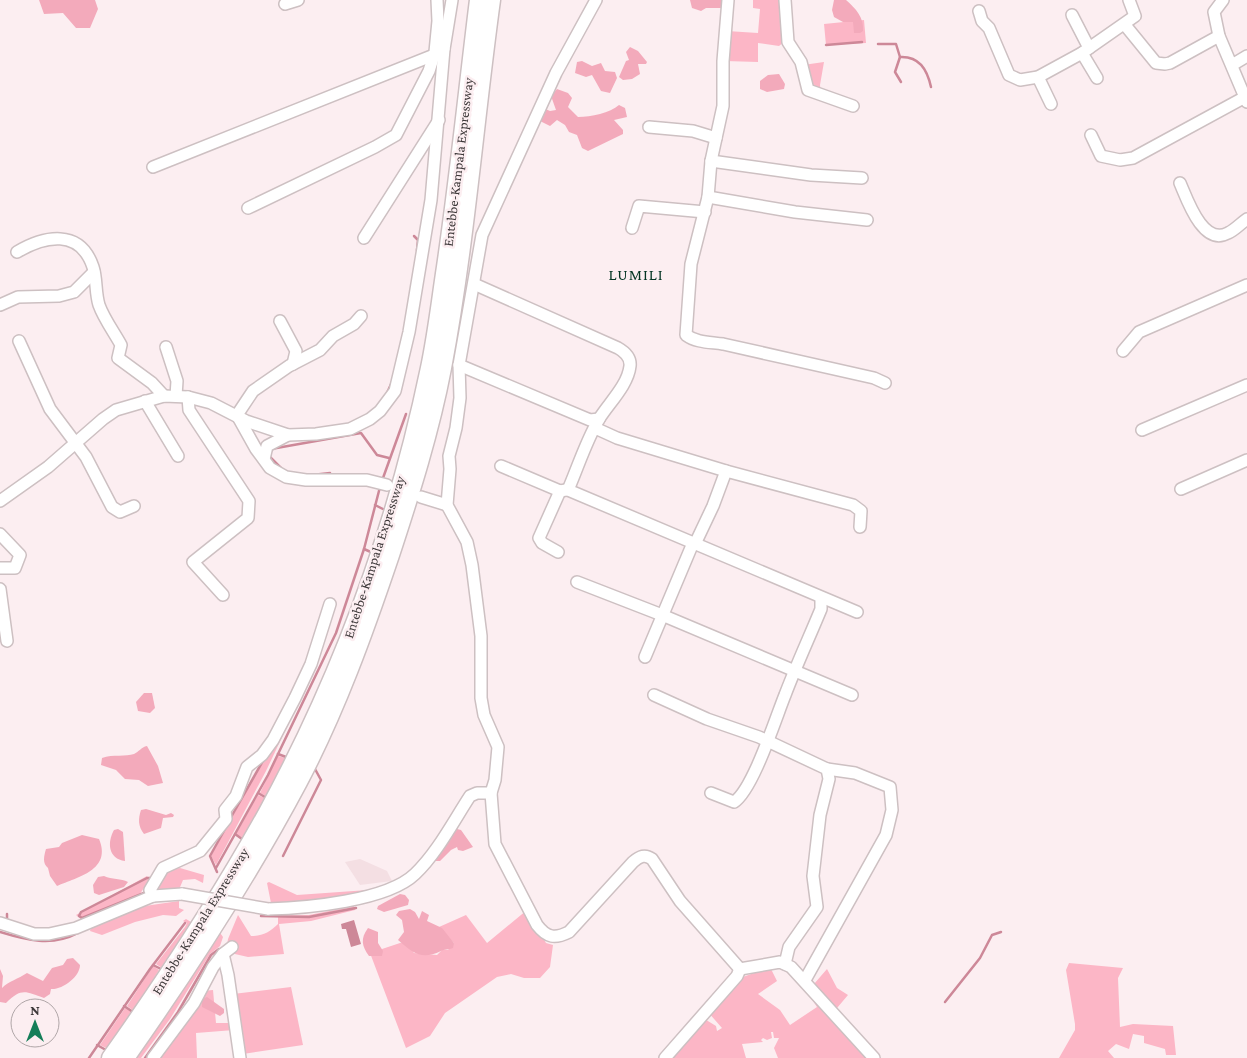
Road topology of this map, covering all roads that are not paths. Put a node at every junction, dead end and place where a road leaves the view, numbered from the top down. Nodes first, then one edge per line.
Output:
1 (298, 0) edge
2 (437, 0) edge
3 (452, 0) edge
4 (478, 0) edge
5 (492, 0) edge
6 (596, 0) edge
7 (728, 0) edge
8 (785, 0) edge
9 (1129, 0) edge
10 (1223, 0) edge
11 (285, 4) dead end
12 (979, 11) dead end
13 (1072, 15) dead end
14 (1125, 25) junction
15 (1219, 36) junction
16 (444, 49) junction
17 (1086, 51) junction
18 (434, 55) junction
19 (1247, 56) edge
20 (1232, 65) junction
21 (1038, 77) junction
22 (1097, 78) dead end
23 (1246, 98) edge
24 (1051, 104) dead end
25 (853, 106) dead end
26 (440, 119) junction
27 (649, 127) dead end
28 (1091, 135) dead end
29 (716, 138) junction
30 (711, 161) junction
31 (153, 167) dead end
32 (862, 178) dead end
33 (1180, 183) dead end
34 (708, 197) junction
35 (248, 208) dead end
36 (705, 212) junction
37 (1247, 219) edge
38 (867, 220) dead end
39 (632, 228) dead end
40 (364, 238) dead end
41 (17, 252) dead end
42 (94, 272) junction
43 (474, 284) junction
44 (1247, 285) edge
45 (0, 305) edge
46 (361, 316) dead end
47 (280, 321) dead end
48 (19, 341) dead end
49 (166, 347) dead end
50 (1123, 351) dead end
51 (294, 364) junction
52 (459, 365) junction
53 (884, 382) dead end
54 (1247, 385) edge
55 (170, 396) junction
56 (188, 397) junction
57 (146, 401) junction
58 (236, 415) junction
59 (597, 423) junction
60 (1142, 430) dead end
61 (288, 435) junction
62 (76, 443) junction
63 (178, 456) dead end
64 (264, 459) junction
65 (1247, 460) edge
66 (502, 466) dead end
67 (726, 471) junction
68 (387, 484) dead end
69 (1181, 489) dead end
70 (564, 490) junction
71 (421, 497) dead end
72 (0, 501) edge
73 (447, 505) junction
74 (134, 506) dead end
75 (860, 527) dead end
76 (0, 534) edge
77 (694, 544) junction
78 (558, 552) dead end
79 (0, 568) edge
80 (577, 582) dead end
81 (0, 589) edge
82 (223, 595) dead end
83 (821, 599) junction
84 (330, 604) dead end
85 (857, 612) dead end
86 (662, 615) junction
87 (7, 640) dead end
88 (645, 657) dead end
89 (795, 671) junction
90 (654, 695) dead end
91 (852, 695) dead end
92 (768, 742) junction
93 (827, 769) junction
94 (492, 792) junction
95 (712, 794) dead end
96 (153, 896) junction
97 (0, 922) edge
98 (785, 964) junction
99 (740, 969) junction
100 (804, 980) junction
101 (110, 1058) edge
102 (126, 1058) edge
103 (153, 1058) edge
104 (240, 1058) edge
105 (665, 1058) edge
106 (874, 1058) edge

1 - 11 street
2 - 18 street
3 - 16 street
4 - 101 highway, Entebbe-Kampala Expressway
5 - 102 highway, Entebbe-Kampala Expressway
6 - 43 street
7 - 29 street
8 - 25 street
9 - 14 street
10 - 15 street
12 - 21 street
13 - 17 street
14 - 15 street
14 - 17 street
15 - 20 street
16 - 18 street
16 - 26 street
17 - 21 street
17 - 22 street
18 - 31 street
18 - 35 street
19 - 20 street
20 - 23 street
21 - 24 street
23 - 28 street
26 - 40 street
26 - 61 street
27 - 29 street
29 - 30 street
30 - 32 street
30 - 34 street
33 - 37 street
34 - 36 street
34 - 38 street
36 - 39 street
36 - 53 street
41 - 42 street
42 - 45 street
42 - 55 street
43 - 52 street
43 - 59 street
44 - 50 street
46 - 51 street
47 - 51 street
48 - 62 street
49 - 55 street
51 - 58 street
52 - 59 street
52 - 73 street
54 - 60 street
55 - 56 street
55 - 57 street
56 - 58 street
56 - 82 street
57 - 62 street
57 - 63 street
58 - 61 street
58 - 64 street
59 - 67 street
59 - 70 street
61 - 64 street
62 - 72 street
62 - 74 street
64 - 68 street
65 - 69 street
66 - 70 street
67 - 75 street
67 - 77 street
70 - 77 street
70 - 78 street
71 - 73 street
73 - 94 street
76 - 79 street
77 - 83 street
77 - 86 street
80 - 86 street
81 - 87 street
83 - 85 street
83 - 89 street
84 - 96 street
86 - 88 street
86 - 89 street
89 - 91 street
89 - 92 street
90 - 92 street
92 - 93 street
92 - 95 street
93 - 98 street
93 - 100 street
94 - 96 street, bridge
94 - 99 street
96 - 97 street
98 - 99 street
98 - 100 street
99 - 105 street
100 - 106 street
103 - 104 street

